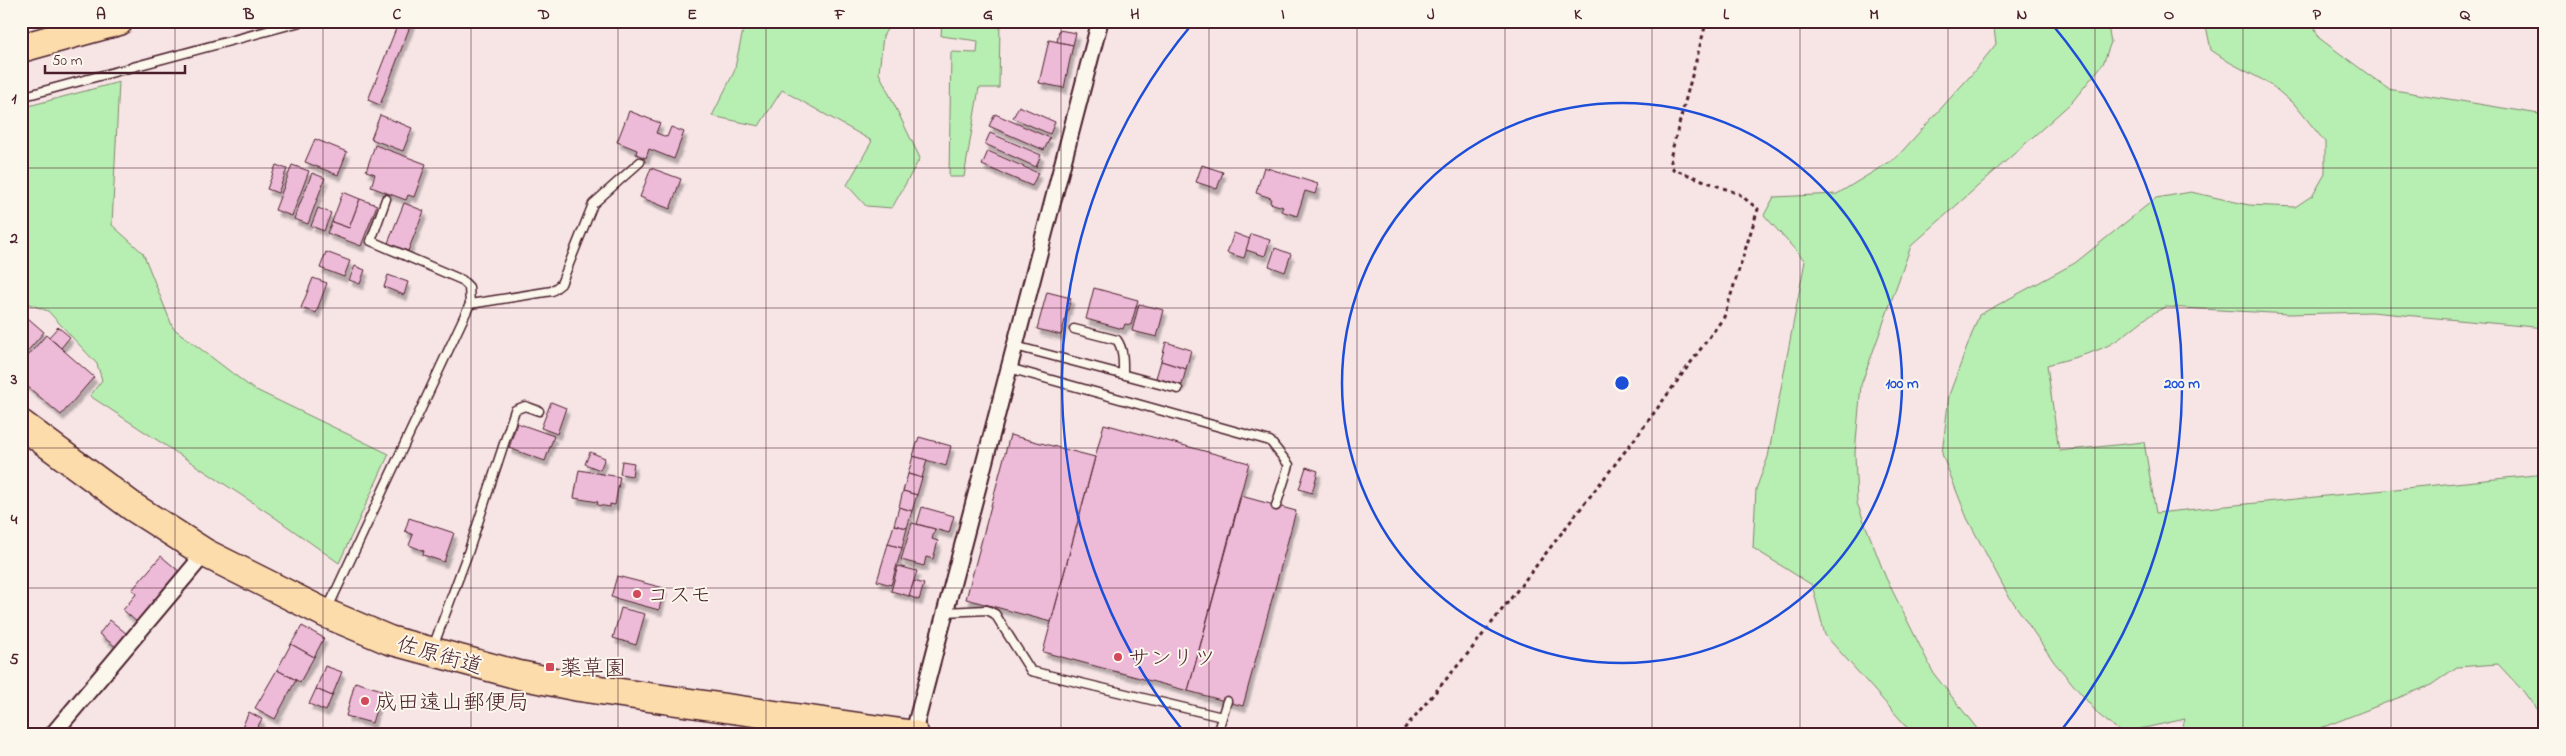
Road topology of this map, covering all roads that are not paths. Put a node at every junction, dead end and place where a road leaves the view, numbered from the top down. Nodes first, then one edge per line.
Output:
1 (119, 21) edge
2 (304, 21) edge
3 (1100, 21) edge
4 (21, 48) edge
5 (21, 97) edge
6 (640, 162) dead end
7 (386, 200) dead end
8 (470, 304) junction
9 (1074, 329) dead end
10 (1015, 346) junction
11 (1009, 368) junction
12 (1123, 374) junction
13 (1178, 389) dead end
14 (539, 411) dead end
15 (21, 424) edge
16 (1276, 506) dead end
17 (205, 553) junction
18 (945, 612) junction
19 (325, 613) junction
20 (430, 653) junction
21 (1226, 701) dead end
22 (1222, 717) junction
23 (52, 735) edge
24 (914, 735) edge
25 (1217, 735) edge

1 - 4 highway
2 - 5 lane
3 - 10 street
6 - 8 lane
7 - 8 lane
8 - 19 lane
9 - 12 lane
10 - 11 street
10 - 12 lane
11 - 16 lane
11 - 18 street
12 - 13 lane
14 - 20 lane
15 - 17 highway, 佐原街道
17 - 19 highway, 佐原街道
17 - 23 street
18 - 22 lane
18 - 24 street
19 - 20 highway, 佐原街道
20 - 24 highway, 佐原街道
21 - 22 lane
22 - 25 lane

